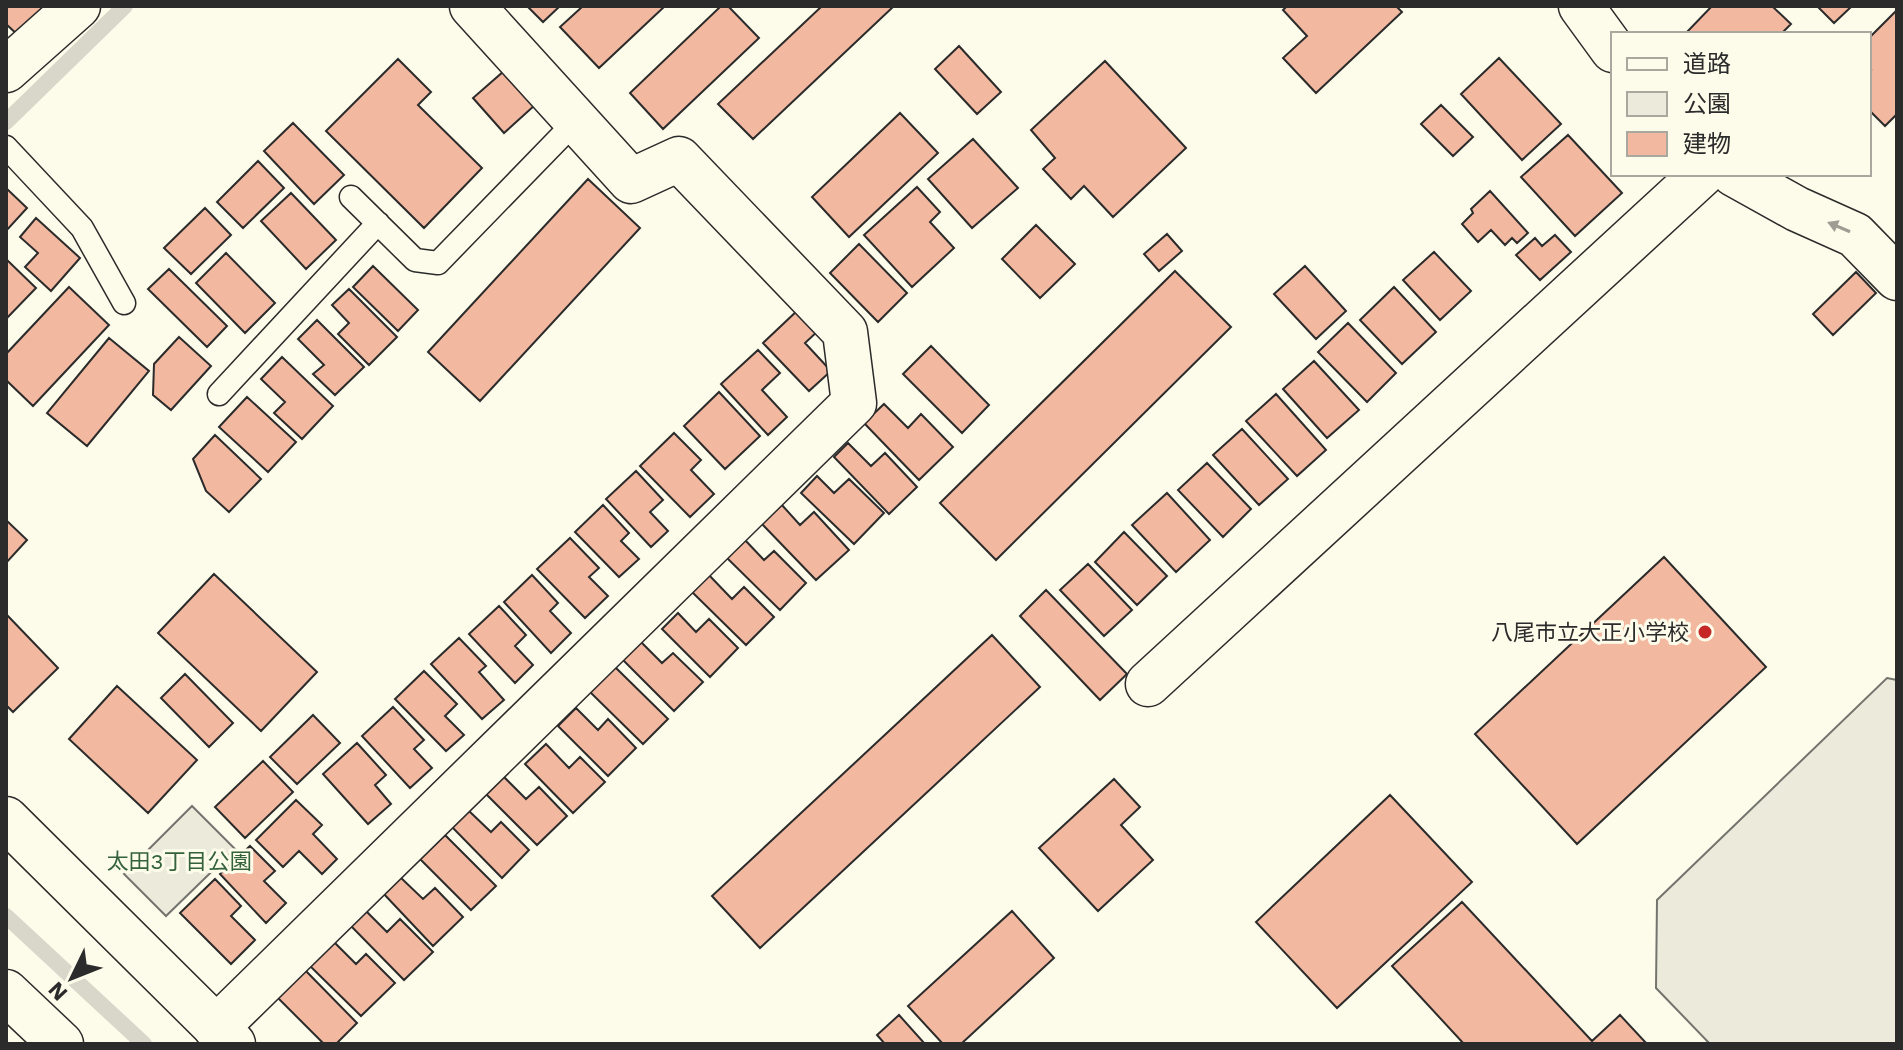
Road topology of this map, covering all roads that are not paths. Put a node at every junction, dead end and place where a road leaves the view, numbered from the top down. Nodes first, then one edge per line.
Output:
1 (78, 6) edge
2 (472, 6) edge
3 (1581, 6) edge
4 (1611, 47) edge
5 (7, 68) edge
6 (576, 121) junction
7 (6, 147) edge
8 (1700, 176) edge
9 (1738, 176) edge
10 (351, 197) dead end
11 (378, 223) junction
12 (1897, 278) edge
13 (124, 303) dead end
14 (219, 394) dead end
15 (1148, 684) dead end
16 (6, 819) edge
17 (6, 992) edge
18 (225, 1036) edge
19 (61, 1044) edge

1 - 5 street
2 - 6 street
3 - 4 street
6 - 11 lane
6 - 18 street
7 - 13 lane
8 - 15 street
12 -> 9 street
10 - 11 lane
11 - 14 lane
16 - 18 street
17 - 19 street

